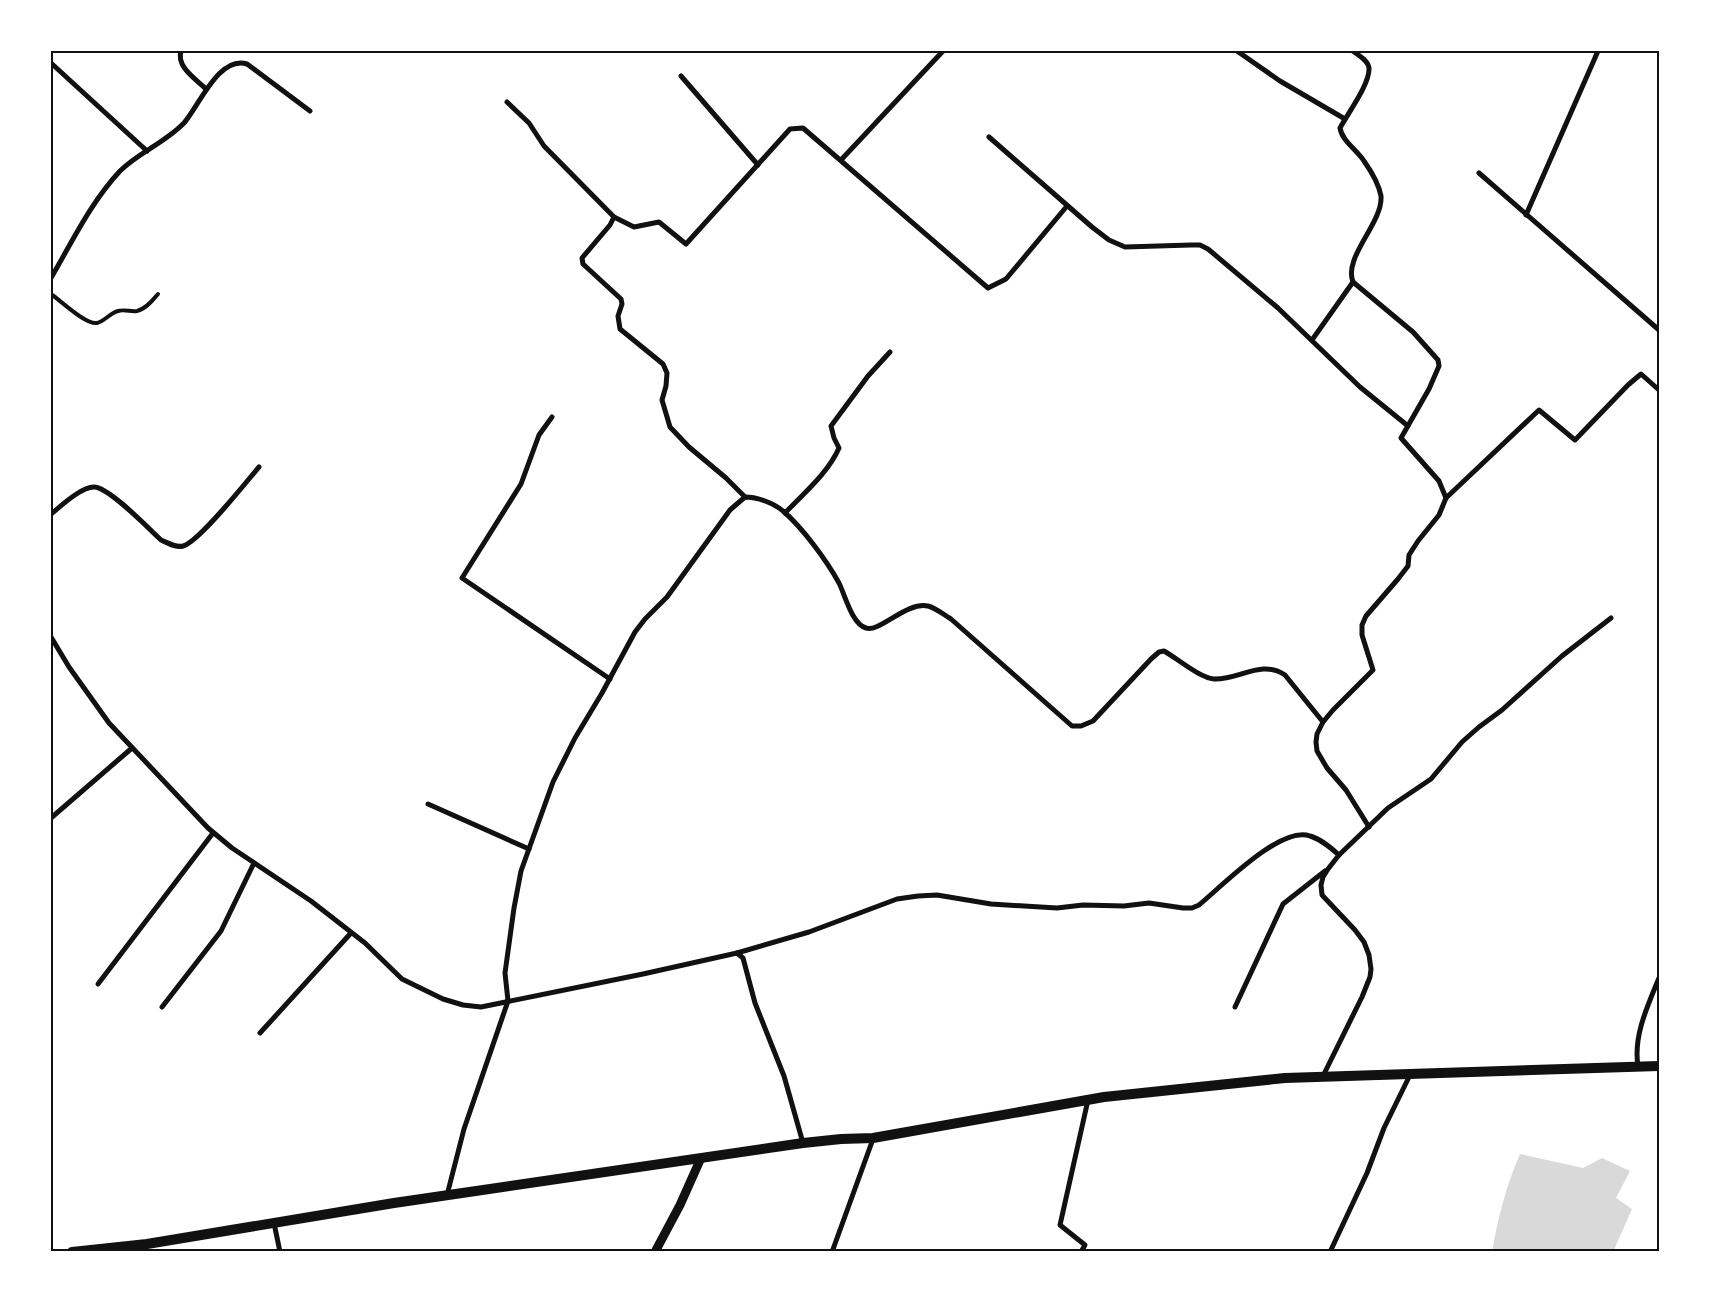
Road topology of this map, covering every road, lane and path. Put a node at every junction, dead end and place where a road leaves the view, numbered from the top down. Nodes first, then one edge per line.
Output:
1 (182, 51) edge
2 (943, 51) edge
3 (1237, 51) edge
4 (1353, 51) edge
5 (1598, 51) edge
6 (51, 64) edge
7 (681, 76) dead end
8 (206, 89) junction
9 (507, 102) dead end
10 (310, 112) dead end
11 (1345, 119) junction
12 (989, 137) dead end
13 (147, 151) junction
14 (840, 160) junction
15 (758, 165) junction
16 (1478, 174) dead end
17 (1067, 206) junction
18 (1526, 215) junction
19 (614, 217) junction
20 (51, 278) edge
21 (1354, 282) junction
22 (51, 294) edge
23 (158, 294) dead end
24 (1659, 330) edge
25 (1312, 340) junction
26 (890, 352) dead end
27 (1659, 390) edge
28 (552, 417) dead end
29 (1408, 426) junction
30 (259, 467) dead end
31 (745, 497) junction
32 (1446, 498) junction
33 (785, 513) junction
34 (51, 514) edge
35 (1611, 618) dead end
36 (51, 637) edge
37 (610, 679) junction
38 (1323, 722) junction
39 (132, 748) junction
40 (428, 804) dead end
41 (51, 818) edge
42 (1369, 827) junction
43 (213, 833) junction
44 (529, 849) junction
45 (1339, 855) junction
46 (254, 864) junction
47 (1328, 869) junction
48 (351, 933) junction
49 (737, 953) junction
50 (1659, 978) edge
51 (98, 984) dead end
52 (508, 1001) junction
53 (162, 1007) dead end
54 (1235, 1007) dead end
55 (260, 1033) dead end
56 (1638, 1066) junction
57 (1659, 1066) edge
58 (1410, 1075) junction
59 (1323, 1077) junction
60 (1088, 1099) junction
61 (873, 1138) junction
62 (802, 1143) junction
63 (701, 1158) junction
64 (447, 1195) junction
65 (274, 1223) junction
66 (72, 1252) edge
67 (280, 1252) edge
68 (655, 1252) edge
69 (832, 1252) edge
70 (1081, 1252) edge
71 (1330, 1252) edge

1 - 8 street
2 - 14 street
3 - 11 street
4 - 11 street
5 - 18 street
6 - 13 street
7 - 15 street
8 - 10 street
8 - 13 street
9 - 19 street
11 - 21 street
12 - 17 street
13 - 20 street
14 - 15 street
14 - 17 street
15 - 19 street
16 - 18 street
17 - 25 street
18 - 24 street
19 - 31 street
21 - 25 street
21 - 29 street
22 - 23 lane
25 - 29 street
26 - 33 street
27 - 32 street
28 - 37 street
29 - 32 street
30 - 34 street
31 - 33 street
31 - 37 street
32 - 38 street
33 - 38 street
35 - 42 street
36 - 39 street
37 - 44 street
38 - 42 street
39 - 41 street
39 - 43 street
40 - 44 street
42 - 45 street
43 - 46 street
43 - 51 street
44 - 52 street
45 - 47 street
45 - 49 street
46 - 48 street
46 - 53 street
47 - 54 street
47 - 59 street
48 - 52 street
48 - 55 street
49 - 52 street
49 - 62 street
50 - 56 street
52 - 64 street
56 - 57 main road
56 - 58 main road
58 - 59 main road
58 - 71 street
59 - 60 main road
60 - 61 main road
60 - 70 street
61 - 62 main road
61 - 69 street
62 - 63 main road
63 - 64 main road
63 - 68 street
64 - 65 main road
65 - 66 main road
65 - 67 street

